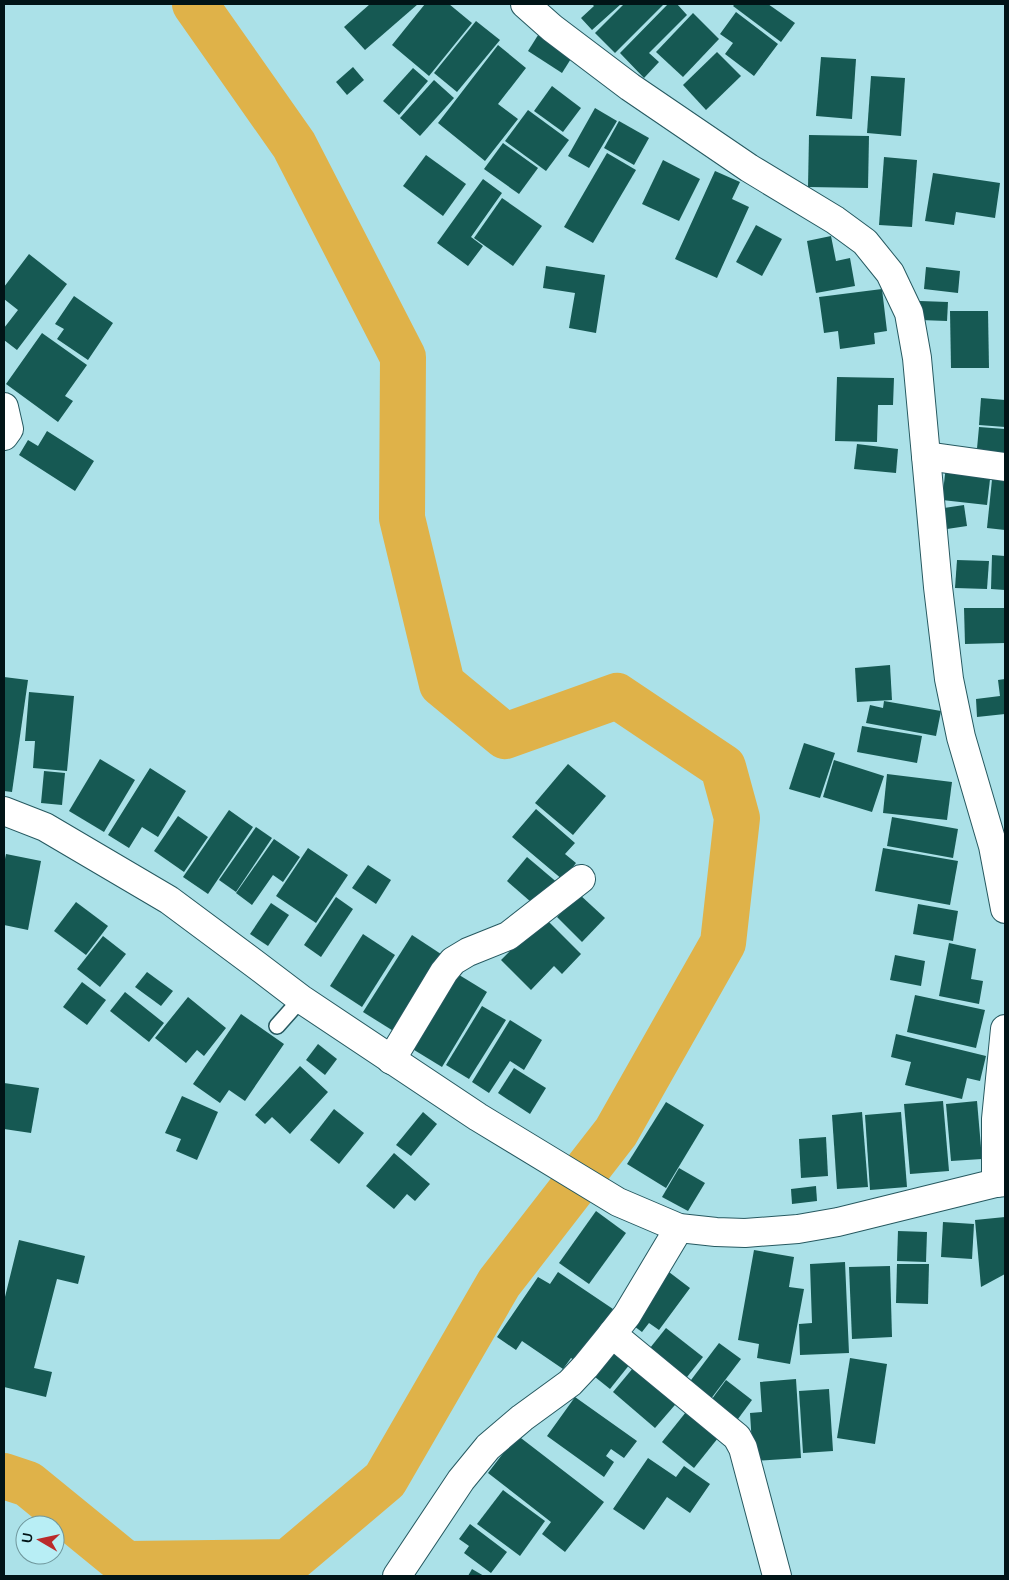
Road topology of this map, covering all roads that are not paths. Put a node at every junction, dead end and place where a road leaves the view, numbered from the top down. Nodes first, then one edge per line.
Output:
1 (524, 4) edge
2 (4, 408) edge
3 (4, 436) edge
4 (926, 456) junction
5 (1005, 467) edge
6 (4, 811) edge
7 (581, 880) dead end
8 (1005, 909) edge
9 (300, 999) junction
10 (277, 1026) dead end
11 (1005, 1029) edge
12 (391, 1060) junction
13 (1001, 1182) edge
14 (679, 1228) junction
15 (612, 1334) junction
16 (397, 1576) edge
17 (777, 1576) edge

1 - 4 street
2 - 3 street
4 - 5 street
4 - 8 street
6 - 9 street
7 - 12 street
9 - 10 lane
9 - 12 street
11 - 13 street
12 - 14 street
13 - 14 street
14 - 15 street
15 - 16 street
15 - 17 street

